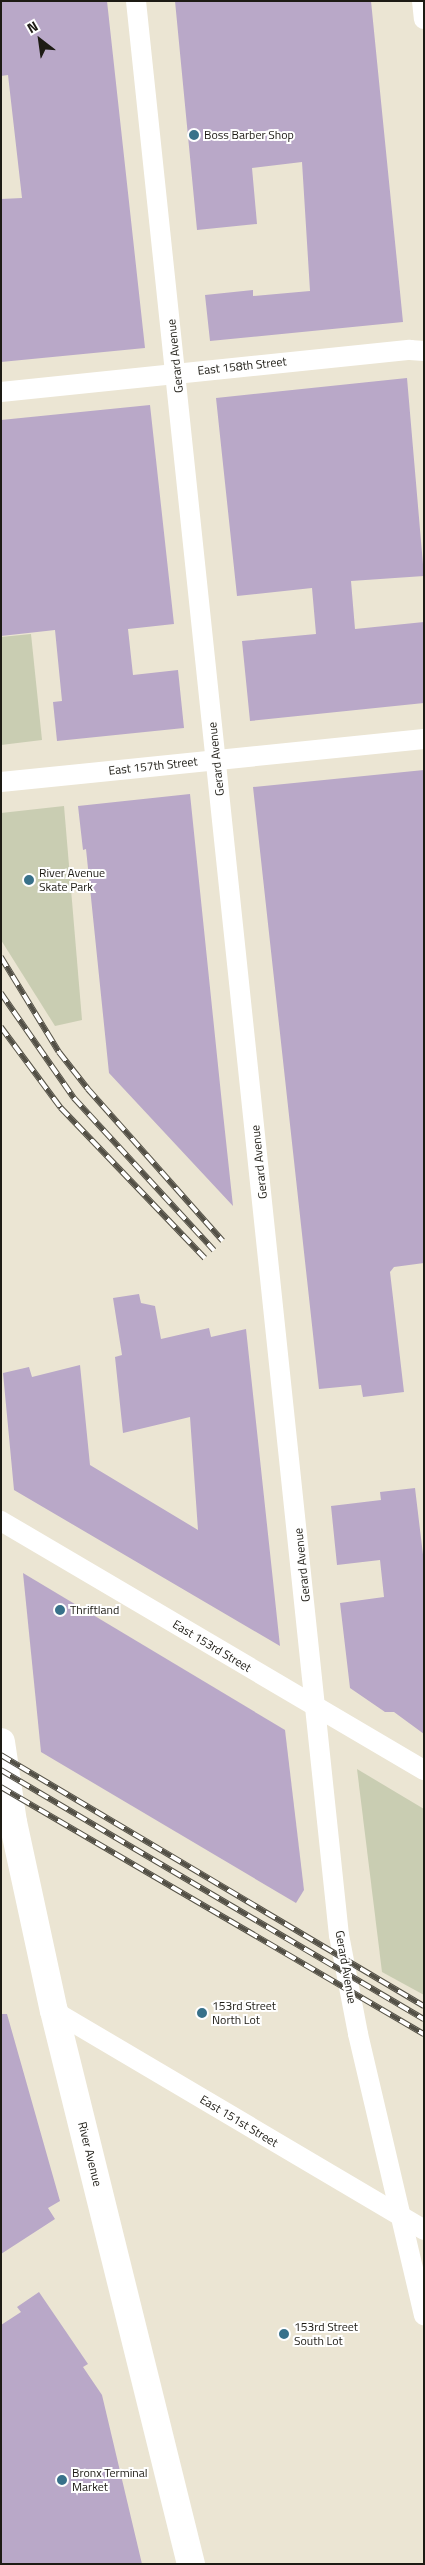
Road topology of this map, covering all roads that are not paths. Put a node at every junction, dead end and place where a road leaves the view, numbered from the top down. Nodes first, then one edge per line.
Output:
1 (136, 1) edge
2 (422, 1) edge
3 (424, 19) edge
4 (424, 351) edge
5 (176, 373) junction
6 (1, 392) edge
7 (424, 738) edge
8 (216, 759) junction
9 (1, 782) edge
10 (1, 1521) edge
11 (317, 1708) junction
12 (1, 1742) edge
13 (424, 1770) edge
14 (54, 2011) junction
15 (400, 2216) junction
16 (424, 2230) edge
17 (424, 2315) edge
18 (191, 2564) edge

1 - 5 street, Gerard Avenue
2 - 3 street
4 - 5 street, East 158th Street
5 - 6 street, East 158th Street
5 - 8 street, Gerard Avenue
7 - 8 street, East 157th Street
8 - 9 street, East 157th Street
8 - 11 street, Gerard Avenue
10 - 11 street, East 153rd Street
11 - 13 street, East 153rd Street
11 - 15 street, Gerard Avenue
12 - 14 main road, River Avenue
14 - 15 street, East 151st Street
14 - 18 main road, River Avenue
15 - 16 street, East 151st Street
15 - 17 street, Gerard Avenue

